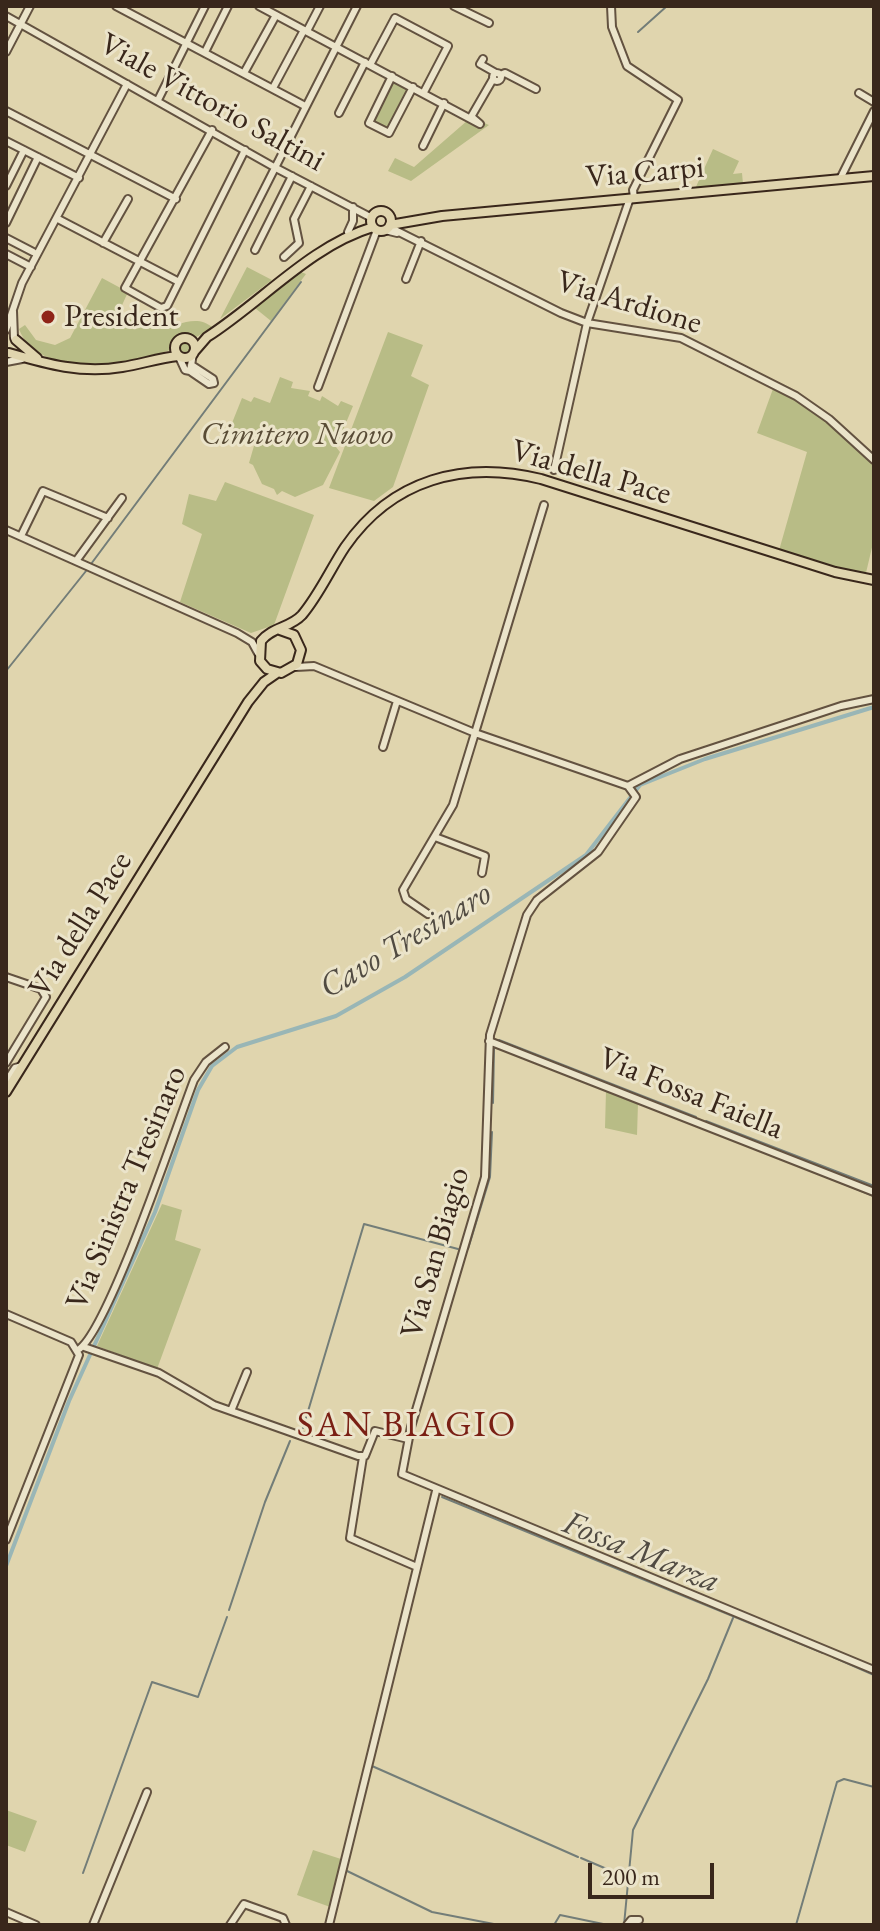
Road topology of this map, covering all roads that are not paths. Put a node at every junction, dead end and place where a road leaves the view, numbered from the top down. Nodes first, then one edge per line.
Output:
1 (30, 6) edge
2 (116, 6) edge
3 (205, 6) edge
4 (228, 6) edge
5 (259, 6) edge
6 (320, 6) edge
7 (357, 6) edge
8 (454, 6) edge
9 (611, 6) edge
10 (273, 11) edge
11 (6, 16) edge
12 (489, 23) dead end
13 (20, 25) junction
14 (306, 30) junction
15 (186, 43) junction
16 (336, 46) junction
17 (6, 52) edge
18 (205, 52) junction
19 (483, 59) dead end
20 (368, 63) junction
21 (244, 73) junction
22 (497, 75) junction
23 (392, 76) junction
24 (127, 84) junction
25 (413, 87) junction
26 (273, 88) junction
27 (536, 89) dead end
28 (424, 92) junction
29 (859, 93) dead end
30 (158, 100) junction
31 (874, 102) edge
32 (444, 103) junction
33 (305, 106) junction
34 (6, 111) edge
35 (874, 111) edge
36 (339, 113) dead end
37 (212, 130) junction
38 (6, 141) edge
39 (423, 146) dead end
40 (24, 150) junction
41 (245, 150) junction
42 (91, 155) junction
43 (38, 157) junction
44 (274, 167) junction
45 (292, 176) junction
46 (874, 176) edge
47 (79, 178) junction
48 (840, 179) junction
49 (641, 181) junction
50 (6, 186) edge
51 (311, 186) junction
52 (632, 195) junction
53 (657, 196) junction
54 (128, 199) dead end
55 (176, 199) junction
56 (353, 207) junction
57 (58, 219) junction
58 (6, 223) edge
59 (381, 225) junction
60 (348, 232) junction
61 (6, 238) edge
62 (421, 241) junction
63 (103, 243) junction
64 (371, 249) junction
65 (255, 250) dead end
66 (380, 251) dead end
67 (33, 252) dead end
68 (6, 254) edge
69 (284, 257) dead end
70 (308, 262) junction
71 (141, 263) junction
72 (31, 267) junction
73 (406, 279) dead end
74 (179, 282) junction
75 (205, 306) dead end
76 (13, 308) junction
77 (587, 323) junction
78 (10, 335) edge
79 (207, 337) junction
80 (189, 340) junction
81 (175, 345) junction
82 (193, 353) junction
83 (7, 355) edge
84 (179, 356) junction
85 (160, 359) junction
86 (64, 367) junction
87 (318, 387) dead end
88 (874, 460) edge
89 (554, 470) dead end
90 (122, 498) dead end
91 (544, 505) dead end
92 (108, 518) junction
93 (6, 530) edge
94 (21, 536) junction
95 (76, 561) junction
96 (874, 580) edge
97 (302, 614) junction
98 (280, 630) junction
99 (237, 633) junction
100 (264, 637) junction
101 (300, 646) junction
102 (259, 657) junction
103 (314, 666) junction
104 (293, 668) junction
105 (277, 673) junction
106 (874, 699) edge
107 (397, 701) junction
108 (248, 702) junction
109 (475, 733) junction
110 (383, 747) dead end
111 (631, 790) junction
112 (435, 837) junction
113 (482, 873) dead end
114 (428, 914) dead end
115 (6, 977) edge
116 (489, 1041) junction
117 (225, 1047) dead end
118 (6, 1063) edge
119 (22, 1066) junction
120 (6, 1082) edge
121 (6, 1092) edge
122 (874, 1192) edge
123 (6, 1314) edge
124 (87, 1349) junction
125 (247, 1372) dead end
126 (231, 1411) junction
127 (408, 1439) junction
128 (363, 1457) junction
129 (436, 1491) junction
130 (6, 1540) edge
131 (417, 1567) junction
132 (874, 1670) edge
133 (147, 1792) dead end
134 (6, 1912) edge
135 (639, 1920) dead end
136 (36, 1925) edge
137 (93, 1925) edge
138 (230, 1925) edge
139 (286, 1925) edge
140 (329, 1925) edge
141 (627, 1925) edge

1 - 13 street
2 - 15 street
3 - 15 street
4 - 18 street
5 - 10 street
6 - 14 street
7 - 16 street
8 - 12 street
9 - 49 street
10 - 14 street
10 - 21 street
11 - 13 street, Viale Vittorio Saltini
13 - 17 street
13 - 24 street, Viale Vittorio Saltini
14 - 16 street
14 - 26 street
15 - 18 street
15 - 30 street
16 - 20 street
16 - 33 street
18 - 21 street
19 - 22 street
20 - 23 street
20 - 28 street
20 - 36 street
21 - 26 street
22 - 27 street
22 - 32 street
23 - 25 street
23 - 25 street
24 - 30 street, Viale Vittorio Saltini
24 - 42 street
25 - 28 street
26 - 33 street
28 - 32 street
29 - 31 street
30 - 37 street, Viale Vittorio Saltini
32 - 39 street
33 - 44 street
34 - 42 street
35 - 48 street
37 - 41 street, Viale Vittorio Saltini
37 - 55 street
38 - 40 street
40 - 43 street
40 - 50 street
41 - 44 street, Viale Vittorio Saltini
41 - 74 street
42 - 47 street
42 - 55 street
43 - 47 street
43 - 58 street
44 - 45 street, Viale Vittorio Saltini
44 - 75 street
45 - 51 street, Viale Vittorio Saltini
45 - 65 street
46 - 48 main road, Via Carpi
47 - 57 street
48 - 53 main road, Via Carpi
49 - 52 street
49 - 53 street
51 - 56 street, Viale Vittorio Saltini
51 - 69 street
52 - 53 main road, Via Carpi
52 - 59 main road, Via Carpi
52 - 77 street
54 - 63 street
55 - 71 street
56 - 59 street, Viale Vittorio Saltini
56 - 60 street
57 - 63 street
57 - 72 street
59 - 60 main road
59 - 62 street, Via Ardione
59 - 64 street
59 - 70 main road
60 - 70 main road
61 - 67 street
62 - 73 street
62 - 77 street, Via Ardione
63 - 71 street
64 - 66 street
64 - 87 street
68 - 72 street
70 - 79 main road
71 - 74 street
71 - 74 street
72 - 76 street
76 - 78 street
76 - 78 street
77 - 88 street, Via Ardione
77 - 89 street
78 - 83 main road
78 - 86 main road
79 - 80 main road
79 - 82 main road
80 - 81 main road
80 - 82 main road
81 - 84 main road
81 - 85 main road
82 - 84 main road
82 - 84 street
83 - 86 main road
84 - 85 main road
85 - 86 main road
90 - 92 street
91 - 109 street
92 - 94 street
92 - 95 street
93 - 94 street
94 - 95 street
95 - 99 street
96 - 97 main road, Via della Pace
97 - 98 main road, Via della Pace
97 - 101 main road, Via della Pace
98 - 100 main road
98 - 101 main road
99 - 100 street
99 - 102 street
100 - 102 main road
101 - 103 street
101 - 104 main road
102 - 105 main road
102 - 108 main road, Via della Pace
103 - 104 street
103 - 107 street
104 - 105 main road
105 - 108 main road, Via della Pace
106 - 111 street
107 - 109 street
107 - 110 street
108 - 119 main road, Via della Pace
109 - 111 street
109 - 112 street
111 - 116 street, Via San Biagio
112 - 113 street
112 - 114 street
115 - 118 street
116 - 122 street, Via Fossa Faiella
116 - 127 street, Via San Biagio
117 - 124 street, Via Sinistra Tresinaro
119 - 120 street
119 - 121 main road, Via della Pace
123 - 124 street
124 - 126 street
124 - 130 street, Via Sinistra Tresinaro
125 - 126 street
126 - 128 street
127 - 128 street
127 - 129 street, Via San Biagio
128 - 131 street
129 - 131 street
129 - 132 street
131 - 140 street
133 - 137 street
134 - 136 street
135 - 141 street
138 - 139 street

